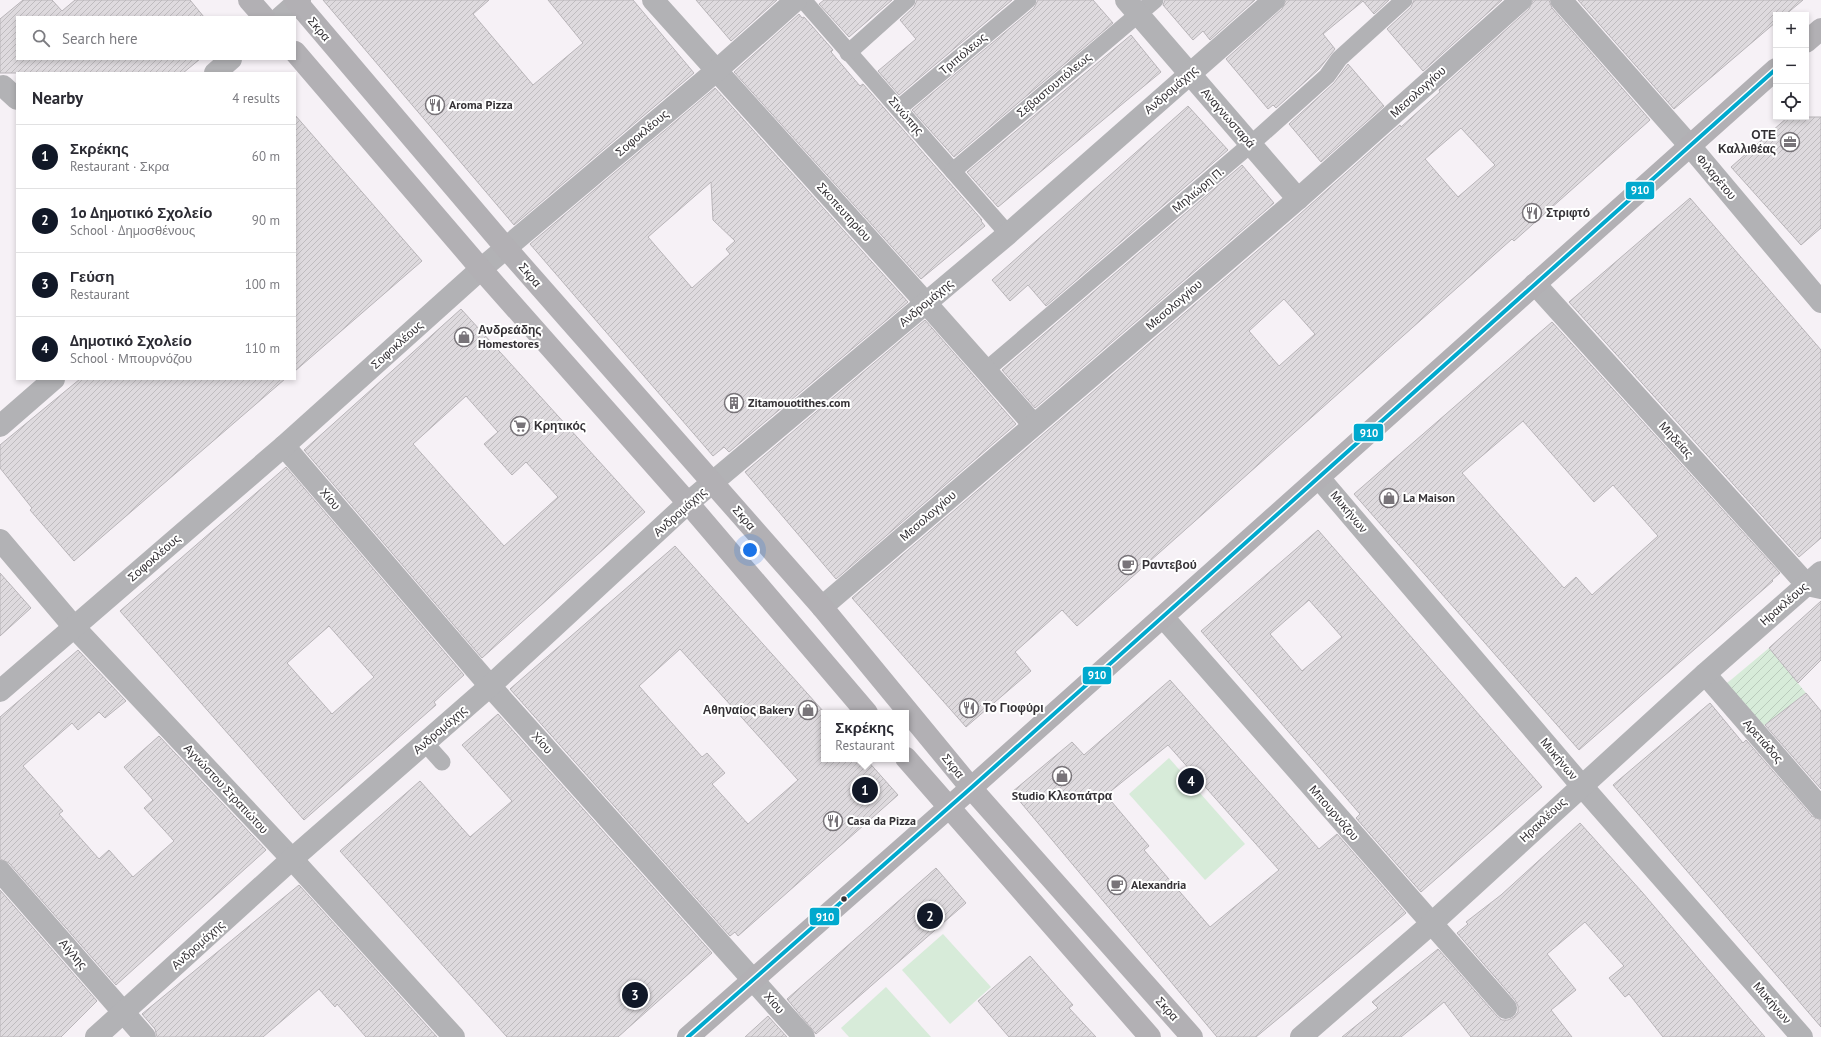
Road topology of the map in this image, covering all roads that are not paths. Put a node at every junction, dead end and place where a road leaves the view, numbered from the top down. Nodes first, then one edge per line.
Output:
1 (249, 0) edge
2 (653, 0) edge
3 (796, 0) edge
4 (803, 0) edge
5 (907, 0) edge
6 (1028, 0) edge
7 (1155, 0) edge
8 (1274, 0) edge
9 (1404, 0) edge
10 (1521, 0) edge
11 (1561, 0) edge
12 (297, 1) edge
13 (1132, 7) edge
14 (263, 16) edge
15 (282, 16) edge
16 (1821, 29) edge
17 (1809, 39) edge
18 (848, 52) junction
19 (296, 53) edge
20 (230, 60) edge
21 (716, 71) junction
22 (216, 72) edge
23 (1773, 72) edge
24 (1189, 73) junction
25 (0, 87) edge
26 (16, 98) edge
27 (899, 108) junction
28 (1251, 144) junction
29 (1690, 146) junction
30 (953, 171) junction
31 (1298, 199) junction
32 (1008, 234) junction
33 (506, 248) junction
34 (481, 270) junction
35 (1535, 284) junction
36 (1821, 302) edge
37 (926, 303) junction
38 (985, 371) junction
39 (53, 380) edge
40 (1034, 425) junction
41 (0, 426) edge
42 (284, 446) junction
43 (1319, 478) junction
44 (713, 483) junction
45 (688, 503) junction
46 (0, 540) edge
47 (1816, 582) edge
48 (822, 607) junction
49 (1163, 616) junction
50 (74, 627) junction
51 (1705, 674) junction
52 (490, 686) junction
53 (0, 691) edge
54 (865, 710) edge
55 (907, 710) edge
56 (909, 713) edge
57 (425, 743) junction
58 (909, 761) edge
59 (442, 762) dead end
60 (1581, 785) junction
61 (971, 788) junction
62 (949, 808) junction
63 (1821, 808) edge
64 (292, 859) junction
65 (0, 871) edge
66 (1431, 924) junction
67 (753, 979) junction
68 (1506, 1008) dead end
69 (124, 1012) junction
70 (96, 1037) edge
71 (145, 1037) edge
72 (454, 1037) edge
73 (688, 1037) edge
74 (804, 1037) edge
75 (1150, 1037) edge
76 (1192, 1037) edge
77 (1301, 1037) edge
78 (1802, 1037) edge

1 - 14 street
2 - 21 street, Σκοπευτηρίου
3 - 21 street, Σοφοκλέους
4 - 18 lane, Σινώπης
5 - 18 lane
6 - 27 lane, Τριπόλεως
7 - 13 lane, Σεβαστουπόλεως
8 - 24 street, Ανδρομάχης
9 - 28 lane, Μηλιώρη Π.
10 - 31 street, Μεσολογγίου
11 - 29 street, Φιλαρέτου
12 - 15 street
12 - 33 street, Σκρα
13 - 24 street, Αναγνωσταρά
13 - 30 lane, Σεβαστουπόλεως
16 - 17 street
18 - 27 lane, Σινώπης
19 - 34 street
20 - 22 street
21 - 33 street, Σοφοκλέους
21 - 37 street, Σκοπευτηρίου
23 - 29 street
24 - 28 street, Αναγνωσταρά
24 - 32 street, Ανδρομάχης
25 - 26 street
27 - 30 lane, Σινώπης
28 - 31 street, Αναγνωσταρά
28 - 38 lane, Μηλιώρη Π.
29 - 35 street
29 - 36 street, Φιλαρέτου
30 - 32 lane, Σινώπης
31 - 40 street, Μεσολογγίου
32 - 37 street, Ανδρομάχης
33 - 34 street, Σοφοκλέους
33 - 44 street, Σκρα
34 - 42 street, Σοφοκλέους
34 - 45 street
35 - 43 street
35 - 47 street, Μηδείας
37 - 38 street, Σκοπευτηρίου
37 - 44 street, Ανδρομάχης
38 - 40 street, Σκοπευτηρίου
39 - 41 street
40 - 48 street, Μεσολογγίου
42 - 50 street, Σοφοκλέους
42 - 52 street, Χίου
43 - 49 street
43 - 60 street, Μυκήνων
44 - 45 street, Ανδρομάχης
44 - 48 street, Σκρα
45 - 52 street, Ανδρομάχης
45 - 54 street
46 - 50 street, Αγνώστου Στρατιώτου
47 - 51 street, Ηρακλέους
48 - 55 street, Σκρα
49 - 61 street
49 - 66 street, Μπουρνόζου
50 - 53 street, Σοφοκλέους
50 - 64 street, Αγνώστου Στρατιώτου
51 - 60 street, Ηρακλέους
51 - 63 street, Αρετιάδος
52 - 57 street, Ανδρομάχης
52 - 67 street, Χίου
56 - 61 street, Σκρα
57 - 59 lane
57 - 64 street, Ανδρομάχης
58 - 62 street
60 - 66 street, Ηρακλέους
60 - 78 street, Μυκήνων
61 - 62 street
61 - 76 street, Σκρα
62 - 67 street
62 - 75 street
64 - 69 street, Ανδρομάχης
64 - 72 street, Αγνώστου Στρατιώτου
65 - 69 street, Αίγλης
66 - 68 street, Μπουρνόζου
66 - 77 street, Ηρακλέους
67 - 73 street
67 - 74 street, Χίου
69 - 70 street, Ανδρομάχης
69 - 71 street, Αίγλης

